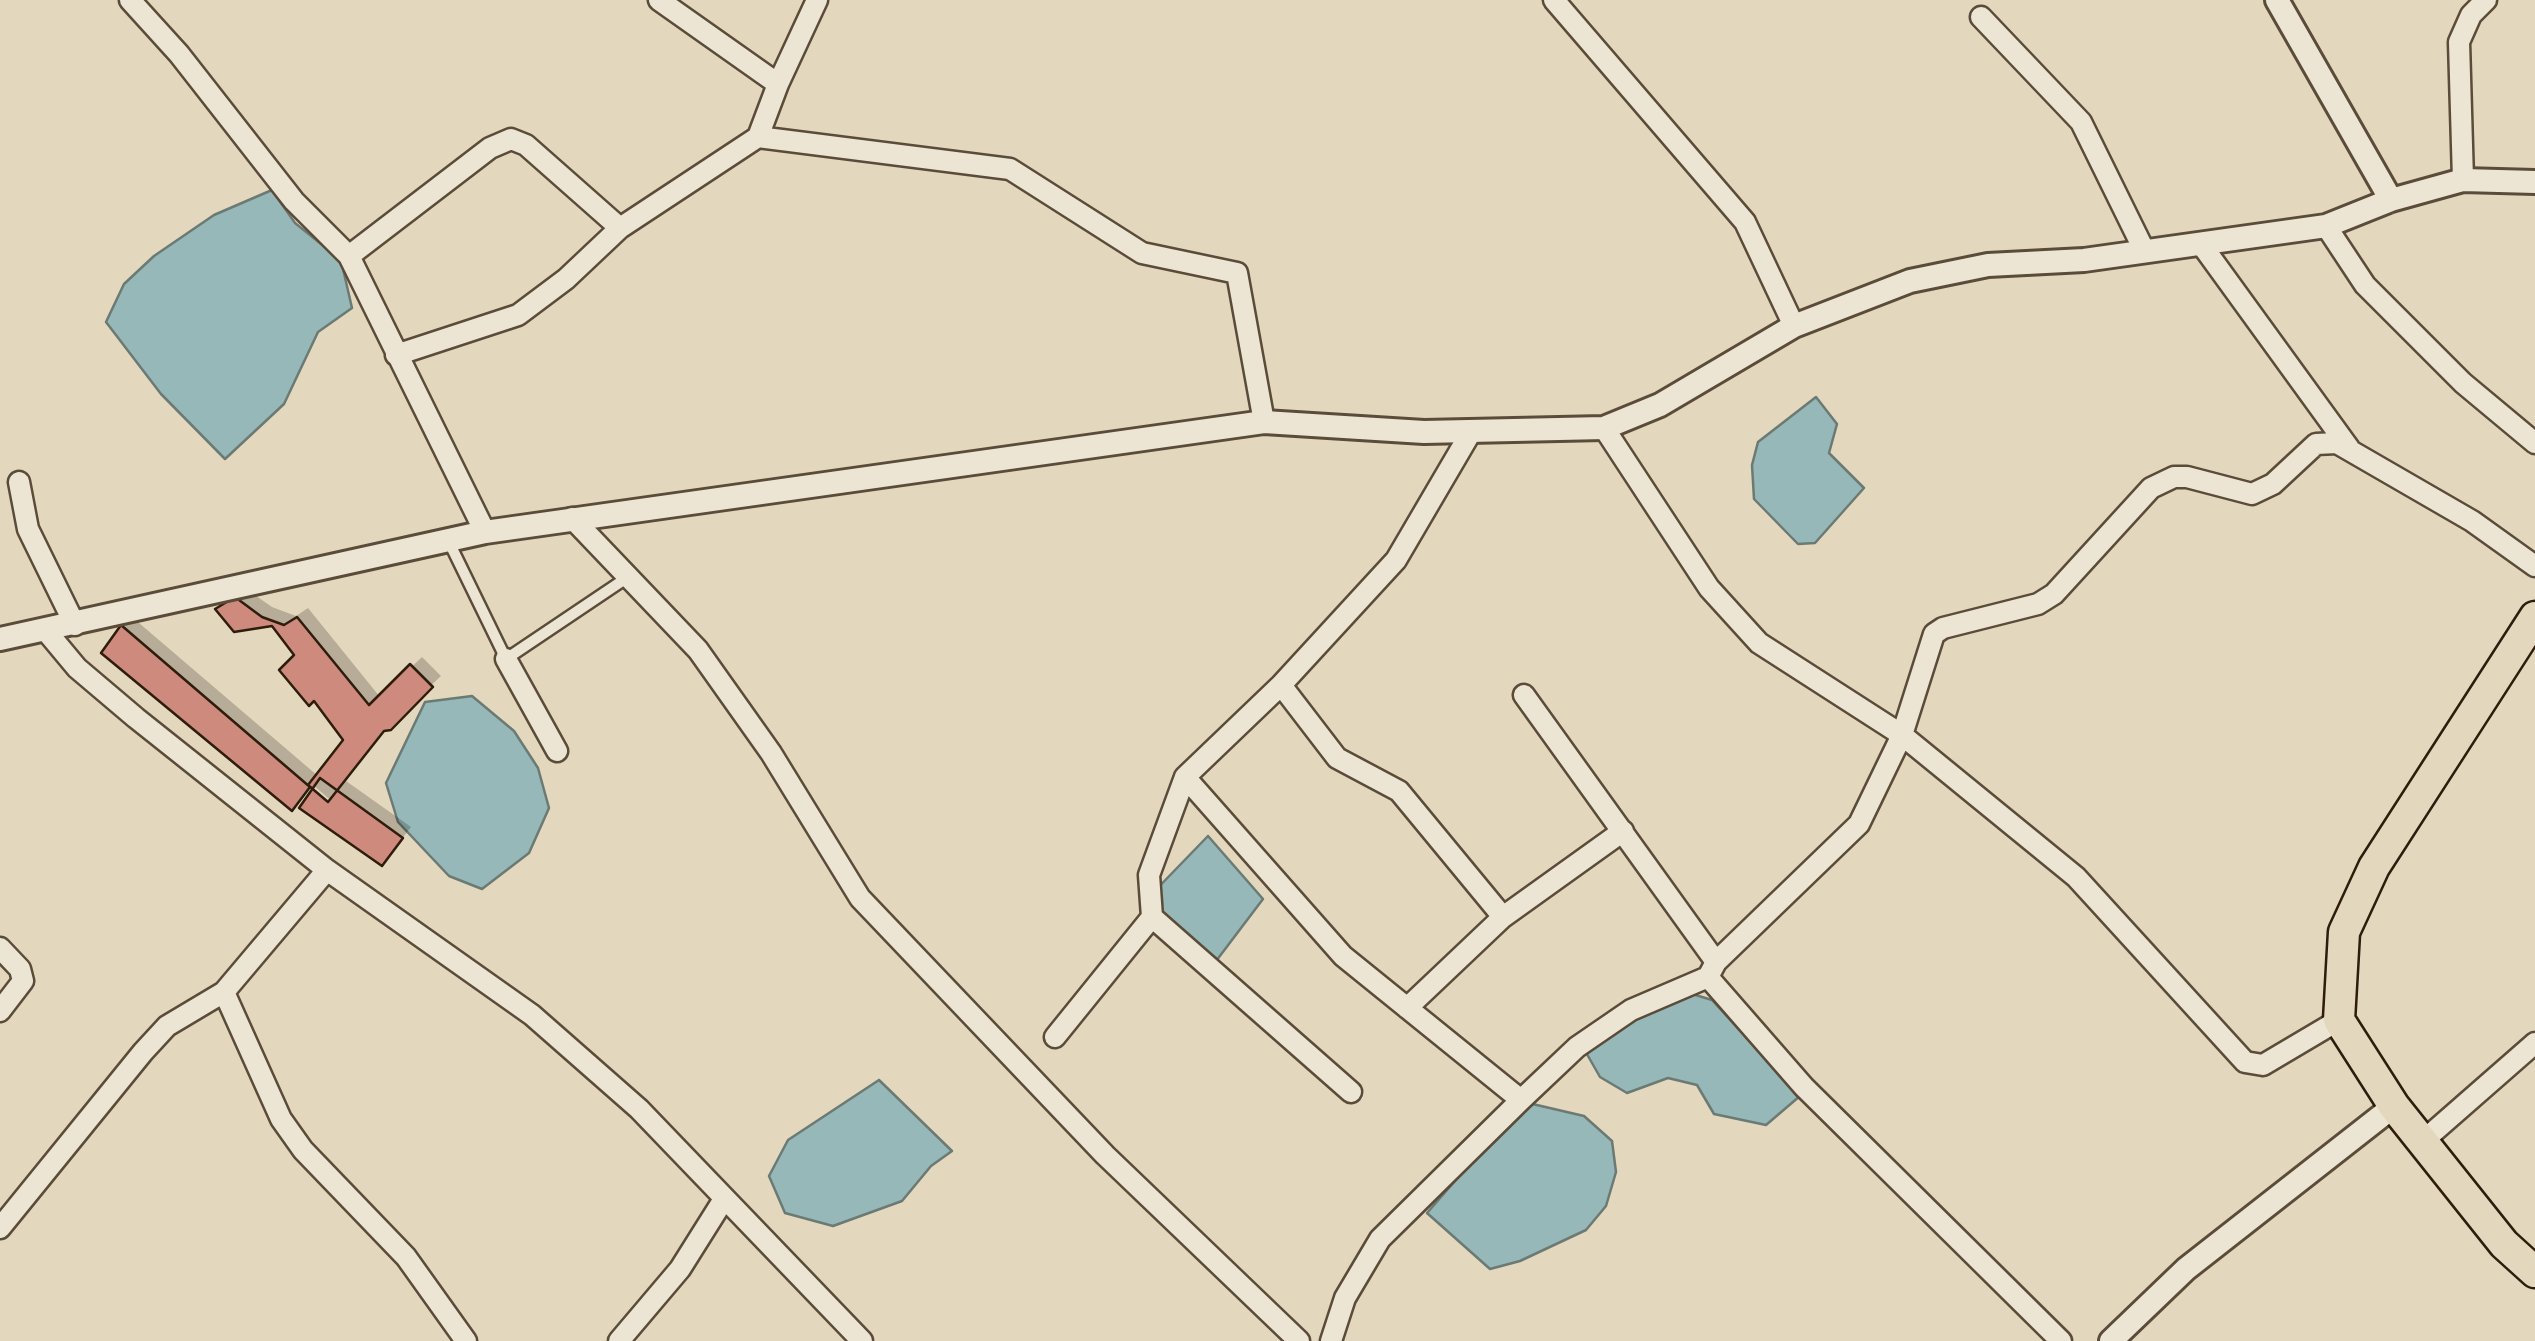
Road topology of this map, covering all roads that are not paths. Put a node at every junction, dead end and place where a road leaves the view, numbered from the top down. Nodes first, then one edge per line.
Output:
1 (130, 0) edge
2 (659, 0) edge
3 (817, 0) edge
4 (1554, 0) edge
5 (2277, 0) edge
6 (2486, 0) edge
7 (1981, 17) dead end
8 (778, 84) junction
9 (758, 137) junction
10 (2463, 180) junction
11 (2535, 182) edge
12 (2391, 200) junction
13 (2326, 226) junction
14 (620, 228) junction
15 (2201, 244) junction
16 (2145, 252) junction
17 (348, 256) junction
18 (1794, 326) junction
19 (396, 355) junction
20 (1264, 422) junction
21 (1604, 428) junction
22 (1471, 432) junction
23 (2535, 443) edge
24 (2349, 448) junction
25 (19, 482) dead end
26 (572, 518) junction
27 (485, 532) junction
28 (448, 539) junction
29 (2535, 566) edge
30 (628, 577) junction
31 (74, 626) junction
32 (2531, 631) edge
33 (46, 632) junction
34 (0, 639) edge
35 (506, 659) junction
36 (1281, 685) junction
37 (1524, 695) dead end
38 (1902, 735) junction
39 (557, 751) dead end
40 (1185, 777) junction
41 (1624, 830) junction
42 (328, 870) junction
43 (1152, 917) junction
44 (1504, 918) junction
45 (0, 948) edge
46 (1712, 969) junction
47 (224, 992) junction
48 (1407, 1008) junction
49 (0, 1011) edge
50 (2338, 1020) junction
51 (1055, 1036) dead end
52 (2535, 1043) edge
53 (1351, 1092) dead end
54 (1522, 1100) junction
55 (2394, 1106) junction
56 (2423, 1140) junction
57 (724, 1199) junction
58 (0, 1228) edge
59 (2535, 1272) edge
60 (466, 1341) edge
61 (619, 1341) edge
62 (862, 1341) edge
63 (1300, 1341) edge
64 (1331, 1341) edge
65 (2062, 1341) edge
66 (2110, 1341) edge

1 - 17 street
2 - 8 street
3 - 8 street
4 - 18 street
5 - 12 street
6 - 10 street
7 - 16 street
8 - 9 street
9 - 14 street
9 - 20 street
10 - 11 street
10 - 12 street
12 - 13 street
13 - 15 street
13 - 23 street
14 - 17 street
14 - 19 street
15 - 16 street
15 - 24 street
16 - 18 street
17 - 19 street
18 - 21 street
19 - 27 street
20 - 22 street
20 - 26 street
21 - 22 street
21 - 38 street
22 - 36 street
24 - 29 street
24 - 38 street
25 - 31 street
26 - 27 street
26 - 30 street
27 - 28 street
28 - 31 street
28 - 35 lane
30 - 35 lane
30 - 63 street
31 - 33 street
32 - 50 main road
33 - 34 street
33 - 42 street
35 - 39 street
36 - 40 street
36 - 44 street
37 - 41 street
38 - 46 street
38 - 50 street
40 - 43 street
40 - 48 street
41 - 44 street
41 - 46 street
42 - 47 street
42 - 57 street
43 - 51 street
43 - 53 street
44 - 48 street
45 - 49 street
46 - 54 street
46 - 65 street
47 - 58 street
47 - 60 street
48 - 54 street
50 - 55 main road
52 - 56 street
54 - 64 street
55 - 56 main road
55 - 66 street
56 - 59 main road
57 - 61 street
57 - 62 street

